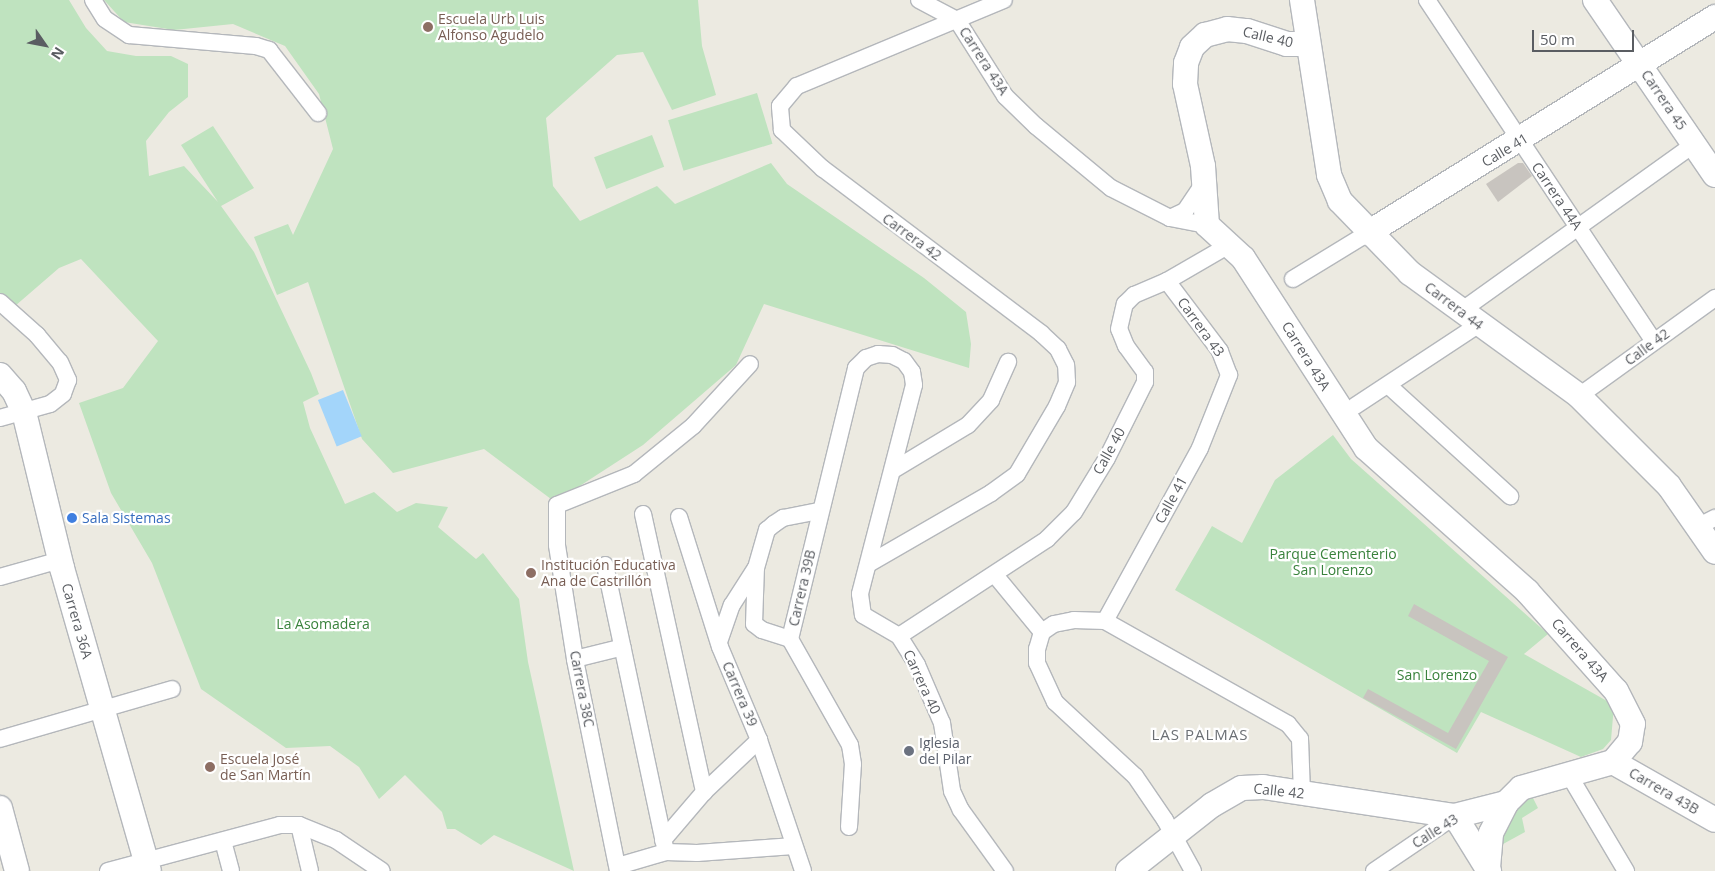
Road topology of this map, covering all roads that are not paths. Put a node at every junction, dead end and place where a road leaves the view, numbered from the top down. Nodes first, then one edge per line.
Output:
1 (93, 0) edge
2 (919, 0) edge
3 (1004, 0) edge
4 (1302, 0) edge
5 (1426, 0) edge
6 (1595, 0) edge
7 (1715, 17) edge
8 (957, 20) junction
9 (1308, 44) junction
10 (1640, 66) junction
11 (318, 113) dead end
12 (1520, 140) junction
13 (1694, 144) junction
14 (1715, 175) edge
15 (1205, 182) junction
16 (1170, 218) junction
17 (1207, 225) junction
18 (1578, 228) junction
19 (1368, 233) junction
20 (1230, 245) junction
21 (1293, 279) dead end
22 (1167, 281) junction
23 (1714, 301) edge
24 (0, 302) edge
25 (1469, 318) junction
26 (1654, 342) junction
27 (1008, 362) dead end
28 (750, 364) dead end
29 (856, 368) joint
30 (0, 375) edge
31 (1229, 375) joint
32 (1389, 386) junction
33 (1579, 396) junction
34 (1355, 406) dead end
35 (24, 412) junction
36 (0, 418) edge
37 (895, 469) junction
38 (1510, 496) dead end
39 (819, 511) junction
40 (642, 514) dead end
41 (679, 516) dead end
42 (1707, 522) edge
43 (1715, 552) edge
44 (60, 560) junction
45 (870, 563) junction
46 (605, 566) dead end
47 (756, 568) junction
48 (995, 575) junction
49 (0, 577) edge
50 (1105, 621) junction
51 (1042, 632) junction
52 (899, 636) junction
53 (790, 639) junction
54 (718, 642) junction
55 (623, 647) junction
56 (575, 659) junction
57 (172, 689) dead end
58 (101, 709) junction
59 (0, 739) edge
60 (759, 740) junction
61 (1613, 762) junction
62 (1569, 775) junction
63 (704, 792) junction
64 (1302, 794) junction
65 (1506, 802) junction
66 (0, 808) edge
67 (1455, 816) junction
68 (1715, 820) edge
69 (299, 825) junction
70 (849, 827) dead end
71 (1174, 836) junction
72 (222, 841) junction
73 (664, 846) junction
74 (794, 846) junction
75 (148, 866) edge
76 (618, 869) edge
77 (1488, 870) edge
78 (17, 871) edge
79 (108, 871) edge
80 (231, 871) edge
81 (310, 871) edge
82 (382, 871) edge
83 (803, 871) edge
84 (1005, 871) edge
85 (1128, 871) edge
86 (1193, 871) edge
87 (1374, 871) edge
88 (1626, 871) edge

1 - 11 street
2 - 8 street, Carrera 43A
3 - 8 street
4 - 9 street, Carrera 44
5 - 12 street, Carrera 44A
6 - 10 street, Carrera 45
7 - 10 street, Calle 41
8 - 16 street, Carrera 43A
8 - 45 street, Carrera 42
9 - 15 street, Calle 40
9 - 19 street, Carrera 44
10 - 12 street, Calle 41
10 - 13 street, Carrera 45
12 - 18 street, Carrera 44A
12 - 19 street, Calle 41
13 - 14 street, Carrera 45
13 - 18 street
15 - 16 street
15 - 17 street, Calle 40
16 - 17 street, Carrera 43A
17 - 20 street, Carrera 43A
18 - 25 street
18 - 26 street, Carrera 44A
19 - 21 street, Calle 41
19 - 25 street, Carrera 44
20 - 22 street, Calle 40
20 - 61 street, Carrera 43A
22 - 31 street, Carrera 43
22 - 48 street, Calle 40
23 - 26 street, Calle 42
24 - 35 street
25 - 32 street
25 - 33 street, Carrera 44
26 - 33 street, Calle 42
27 - 37 street
28 - 56 street, Carrera 38C
29 - 37 street, Carrera 40
29 - 39 street, Carrera 39B
30 - 35 street, Carrera 36A
31 - 50 street, Calle 41
32 - 34 street
32 - 38 street
33 - 42 street, Carrera 44
35 - 36 street
35 - 44 street, Carrera 36A
37 - 45 street, Carrera 40
39 - 47 street
39 - 53 street, Carrera 39B
40 - 63 street
41 - 54 street, Carrera 39
42 - 43 street, Carrera 44
44 - 49 street
44 - 58 street, Carrera 36A
45 - 52 street, Carrera 40
46 - 55 street
47 - 53 street
47 - 54 street
48 - 51 street
48 - 52 street, Calle 40
50 - 51 street
50 - 64 street
51 - 71 street
52 - 84 street, Carrera 40
53 - 70 street, Carrera 39B
54 - 60 street, Carrera 39
55 - 56 street
55 - 73 street
56 - 76 street, Carrera 38C
57 - 58 street
58 - 59 street
58 - 75 street, Carrera 36A
60 - 63 street
60 - 74 street, Carrera 39
61 - 62 street, Calle 43
61 - 68 street, Carrera 43B
62 - 65 street, Calle 43
62 - 88 street
63 - 73 street
64 - 67 street, Calle 42
64 - 71 street, Calle 42
65 - 67 street, Calle 43
65 - 77 street
66 - 78 street
67 - 77 street
67 - 87 street, Calle 43
69 - 72 street
69 - 81 street
69 - 82 street
71 - 85 street, Calle 42
71 - 86 street
72 - 75 street
72 - 80 street
73 - 74 street
73 - 76 street
74 - 83 street, Carrera 39
75 - 79 street

